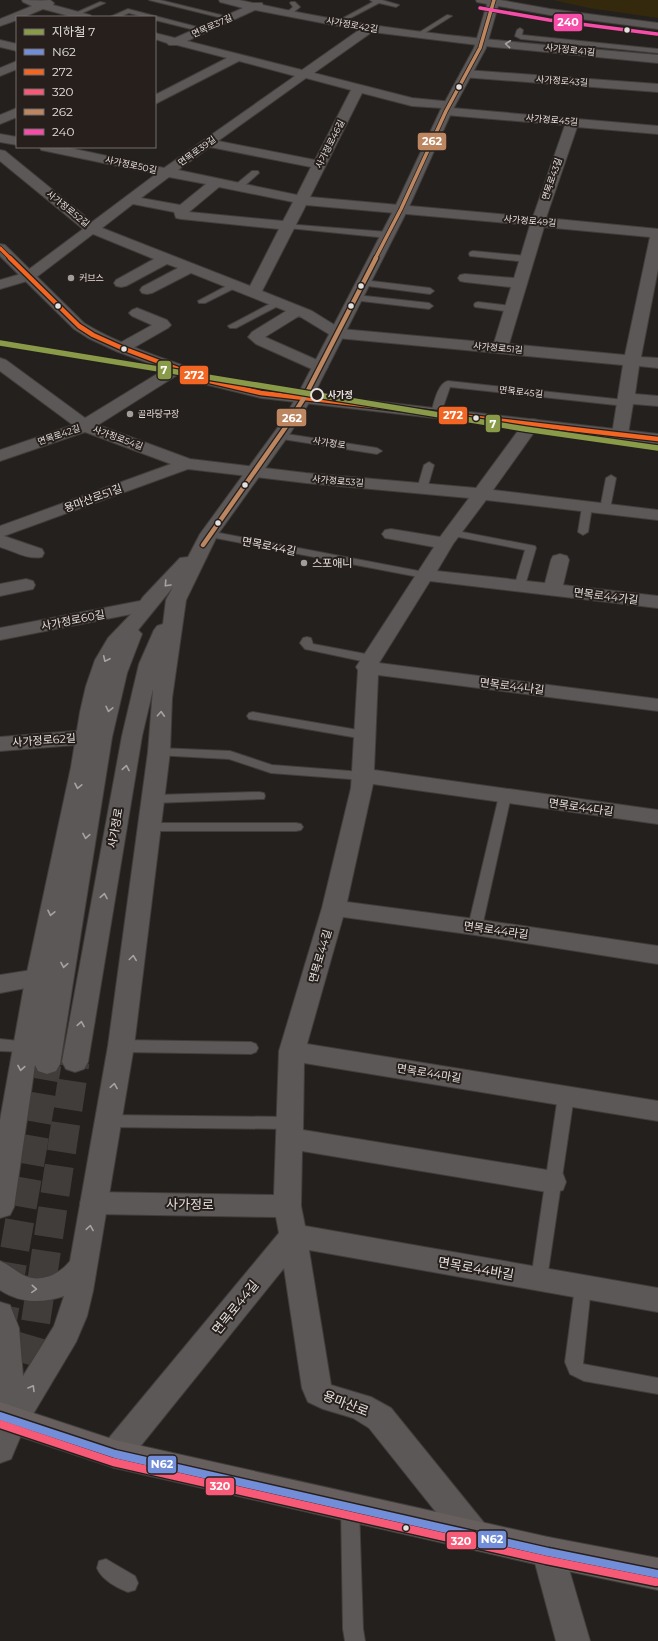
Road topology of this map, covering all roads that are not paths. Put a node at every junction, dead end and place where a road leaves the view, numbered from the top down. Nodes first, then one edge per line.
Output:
1 (27, 0) edge
2 (56, 0) edge
3 (157, 0) edge
4 (224, 0) edge
5 (268, 0) edge
6 (376, 1) edge
7 (489, 1) edge
8 (102, 3) dead end
9 (293, 3) dead end
10 (396, 5) dead end
11 (42, 6) junction
12 (253, 7) junction
13 (22, 14) junction
14 (288, 14) junction
15 (18, 16) edge
16 (30, 16) edge
17 (81, 16) edge
18 (116, 16) edge
19 (148, 16) edge
20 (449, 16) dead end
21 (16, 17) edge
22 (156, 18) edge
23 (230, 18) junction
24 (337, 23) junction
25 (0, 24) edge
26 (658, 26) edge
27 (16, 29) edge
28 (368, 29) junction
29 (203, 30) junction
30 (520, 30) dead end
31 (418, 35) junction
32 (156, 36) edge
33 (176, 41) junction
34 (483, 42) junction
35 (0, 43) edge
36 (16, 48) edge
37 (162, 48) dead end
38 (587, 48) junction
39 (658, 51) edge
40 (238, 57) junction
41 (658, 59) edge
42 (0, 62) edge
43 (15, 65) edge
44 (0, 72) edge
45 (304, 74) junction
46 (466, 74) junction
47 (358, 88) junction
48 (658, 88) edge
49 (156, 99) edge
50 (448, 108) junction
51 (16, 112) edge
52 (0, 120) edge
53 (572, 122) junction
54 (658, 130) edge
55 (0, 138) edge
56 (16, 141) edge
57 (207, 143) junction
58 (56, 148) edge
59 (0, 154) edge
60 (319, 166) junction
61 (167, 172) junction
62 (255, 174) dead end
63 (216, 183) junction
64 (238, 187) junction
65 (131, 200) junction
66 (301, 200) junction
67 (183, 210) junction
68 (401, 210) junction
69 (538, 222) junction
70 (288, 226) junction
71 (92, 228) junction
72 (658, 233) edge
73 (388, 235) junction
74 (0, 248) edge
75 (473, 254) dead end
76 (166, 258) junction
77 (526, 259) junction
78 (190, 268) junction
79 (29, 276) junction
80 (465, 278) dead end
81 (121, 283) dead end
82 (363, 283) junction
83 (519, 283) junction
84 (234, 285) junction
85 (0, 286) edge
86 (147, 290) dead end
87 (430, 291) dead end
88 (254, 293) junction
89 (356, 298) junction
90 (202, 301) dead end
91 (277, 302) junction
92 (478, 305) dead end
93 (429, 306) dead end
94 (512, 309) junction
95 (297, 311) junction
96 (137, 313) dead end
97 (233, 326) dead end
98 (338, 333) junction
99 (122, 348) junction
100 (500, 349) junction
101 (632, 361) junction
102 (0, 363) edge
103 (658, 363) edge
104 (320, 367) junction
105 (176, 369) junction
106 (304, 398) junction
107 (626, 400) junction
108 (658, 401) edge
109 (436, 413) junction
110 (532, 424) junction
111 (85, 426) junction
112 (620, 434) junction
113 (280, 436) junction
114 (658, 439) edge
115 (378, 451) dead end
116 (0, 456) edge
117 (187, 464) junction
118 (429, 465) dead end
119 (253, 473) junction
120 (611, 478) dead end
121 (422, 489) junction
122 (481, 494) junction
123 (587, 507) junction
124 (605, 509) junction
125 (658, 515) edge
126 (0, 532) edge
127 (583, 532) dead end
128 (391, 534) dead end
129 (449, 538) junction
130 (206, 540) junction
131 (0, 541) edge
132 (35, 553) dead end
133 (560, 560) dead end
134 (424, 575) junction
135 (26, 585) dead end
136 (520, 586) junction
137 (0, 590) edge
138 (553, 590) junction
139 (176, 600) junction
140 (658, 602) edge
141 (142, 612) junction
142 (0, 634) edge
143 (307, 640) dead end
144 (369, 663) junction
145 (658, 705) edge
146 (253, 716) dead end
147 (364, 735) junction
148 (87, 737) junction
149 (0, 744) edge
150 (159, 752) junction
151 (362, 776) junction
152 (259, 796) dead end
153 (505, 796) junction
154 (154, 799) junction
155 (658, 817) edge
156 (150, 827) junction
157 (296, 827) dead end
158 (334, 908) junction
159 (475, 927) junction
160 (658, 955) edge
161 (38, 978) junction
162 (0, 984) edge
163 (0, 1045) edge
164 (24, 1046) junction
165 (121, 1046) junction
166 (251, 1048) dead end
167 (292, 1051) junction
168 (75, 1062) tunnel mouth
169 (47, 1064) tunnel mouth
170 (566, 1096) junction
171 (658, 1111) edge
172 (6, 1119) edge
173 (108, 1121) junction
174 (289, 1130) junction
175 (553, 1182) junction
176 (94, 1203) junction
177 (0, 1206) edge
178 (287, 1206) junction
179 (293, 1236) junction
180 (84, 1264) junction
181 (0, 1273) edge
182 (539, 1280) junction
183 (583, 1287) junction
184 (658, 1300) edge
185 (0, 1314) edge
186 (658, 1386) edge
187 (6, 1419) edge
188 (0, 1449) edge
189 (115, 1454) junction
190 (350, 1507) junction
191 (474, 1535) junction
192 (548, 1552) junction
193 (106, 1568) dead end
194 (658, 1574) edge
195 (128, 1583) dead end
196 (568, 1639) edge
197 (355, 1641) edge

1 - 11 street
2 - 11 street
3 - 23 lane
4 - 12 street, 사가정로42길
5 - 12 street, 면목로37길
6 - 10 lane
6 - 24 lane
7 - 26 street
7 - 34 street
8 - 17 lane
9 - 14 lane
11 - 13 street
11 - 17 street
12 - 14 street, 사가정로42길
12 - 23 street, 면목로37길
13 - 15 street
13 - 16 street
14 - 24 street, 사가정로42길
18 - 19 lane
20 - 31 lane
21 - 25 street
22 - 29 lane
23 - 29 street, 면목로37길
24 - 28 street, 사가정로42길
25 - 27 street
28 - 31 street, 사가정로42길
28 - 45 street, 면목로39길
29 - 33 street, 면목로37길
30 - 38 lane
31 - 34 street, 사가정로42길
32 - 33 street
33 - 37 street, 면목로37길
33 - 40 street
38 -> 34 street, 사가정로41길
34 - 46 street
35 - 36 street
38 - 39 lane
38 - 41 street, 사가정로41길
40 - 45 street
40 - 49 street
42 - 43 street
43 - 44 street
45 - 47 street
45 - 57 street, 면목로39길
46 - 48 street, 사가정로43길
46 - 50 street
47 - 50 street
47 - 60 street, 사가정로46길
50 - 53 street, 사가정로45길
50 - 68 street
51 - 52 street
53 - 54 street, 사가정로45길
53 - 69 street, 면목로43길
55 - 56 street
57 - 60 street
57 - 61 street, 면목로39길
58 - 61 street, 사가정로50길
59 - 71 street, 사가정로52길
60 - 66 street, 사가정로46길
61 - 63 street, 사가정로50길
61 - 65 street, 면목로39길
62 - 64 lane
63 - 64 street, 사가정로50길
63 - 67 street
64 - 66 street, 사가정로50길
65 - 67 street
65 - 71 street, 면목로39길
66 - 68 street, 사가정로50길
66 - 70 street
67 - 70 street
68 - 69 street, 사가정로49길
68 - 73 street
69 - 72 street, 사가정로49길
69 - 77 street, 면목로43길
70 - 73 lane
70 - 88 street
71 - 76 street, 사가정로52길
71 - 79 street, 면목로39길
72 - 101 street
73 - 82 street
74 - 79 street
75 - 77 lane
76 - 78 street, 사가정로52길
76 - 81 street
77 - 83 street, 면목로43길
78 - 84 street, 사가정로52길
78 - 86 street
79 - 85 street, 면목로39길
79 - 99 street
80 - 83 street
82 - 87 lane
82 - 89 street
83 - 94 street, 면목로43길
84 - 88 street, 사가정로52길
84 - 90 lane
88 - 91 street, 사가정로52길
89 - 93 lane
89 - 98 street
91 - 95 street, 사가정로52길
91 - 97 lane
92 - 94 lane
94 - 100 street, 면목로43길
95 - 98 street, 사가정로52길
95 - 104 street
96 - 99 street
98 - 100 street, 사가정로51길
98 - 104 street
99 - 105 street
100 - 101 street, 사가정로51길
101 - 103 street, 사가정로51길
101 - 107 street
102 - 111 street, 사가정로54길
104 - 106 street
105 - 106 street
105 - 111 street, 면목로42길
106 - 109 street
106 - 113 street
107 - 108 street, 면목로45길
107 - 109 lane, 면목로45길
107 - 112 street
109 - 110 street
110 - 112 street
110 - 122 street
111 - 116 street, 면목로42길
111 - 117 street, 사가정로54길
112 - 114 street
113 - 115 lane, 사가정로
113 - 119 street
117 - 119 street, 사가정로54길
117 - 126 street, 용마산로51길
118 - 121 lane
119 - 121 street, 사가정로53길
119 - 130 street
120 - 124 lane
121 - 122 street, 사가정로53길
122 - 123 street, 사가정로53길
122 - 129 street
123 - 124 street, 사가정로53길
123 - 127 lane
124 - 125 street, 사가정로53길
128 - 129 street
129 - 134 street
129 - 136 lane
130 - 134 lane, 면목로44길
130 - 139 street
130 -> 141 street
131 - 132 street
133 - 138 street
134 - 136 street, 면목로44가길
134 - 144 street
135 - 137 street
136 - 138 street, 면목로44가길
138 - 140 street, 면목로44가길
150 -> 139 street
168 -> 139 street, 사가정로
141 - 142 street, 사가정로60길
141 -> 148 street
141 -> 169 street
143 - 144 lane
144 - 145 street, 면목로44나길
144 - 147 street, 면목로44길
146 - 147 lane
147 - 151 street, 면목로44길
148 - 149 street, 사가정로62길
148 -> 161 street
150 - 151 lane
150 - 154 street
151 - 153 street, 면목로44다길
151 - 158 street, 면목로44길
152 - 154 lane
153 - 155 street, 면목로44다길
153 - 159 lane
154 - 156 street
156 - 157 lane
165 -> 156 street
158 - 159 street, 면목로44라길
158 - 167 street, 면목로44길
159 - 160 street, 면목로44라길
161 - 162 street
161 - 164 street
163 - 164 lane
164 -> 172 street
165 - 166 lane
173 -> 165 street
167 - 170 street, 면목로44마길
167 - 174 street, 면목로44길
170 - 171 street, 면목로44마길
170 - 175 lane
172 - 177 street
173 - 174 lane
173 - 176 street
174 - 175 street
174 - 178 street, 면목로44길
175 - 182 lane
176 - 178 street, 사가정로
180 -> 176 street
178 - 179 street, 면목로44길
179 - 182 street, 면목로44바길
179 - 189 street, 면목로44길
179 - 191 street, 용마산로
181 -> 180 street
187 -> 180 street
182 - 183 street, 면목로44바길
183 - 184 street, 면목로44바길
183 - 186 lane
185 - 187 street
187 - 188 street
187 - 189 main road
189 - 190 main road
190 - 191 main road
190 - 197 lane
191 - 192 main road
192 - 194 main road
192 - 196 street
193 - 195 lane

